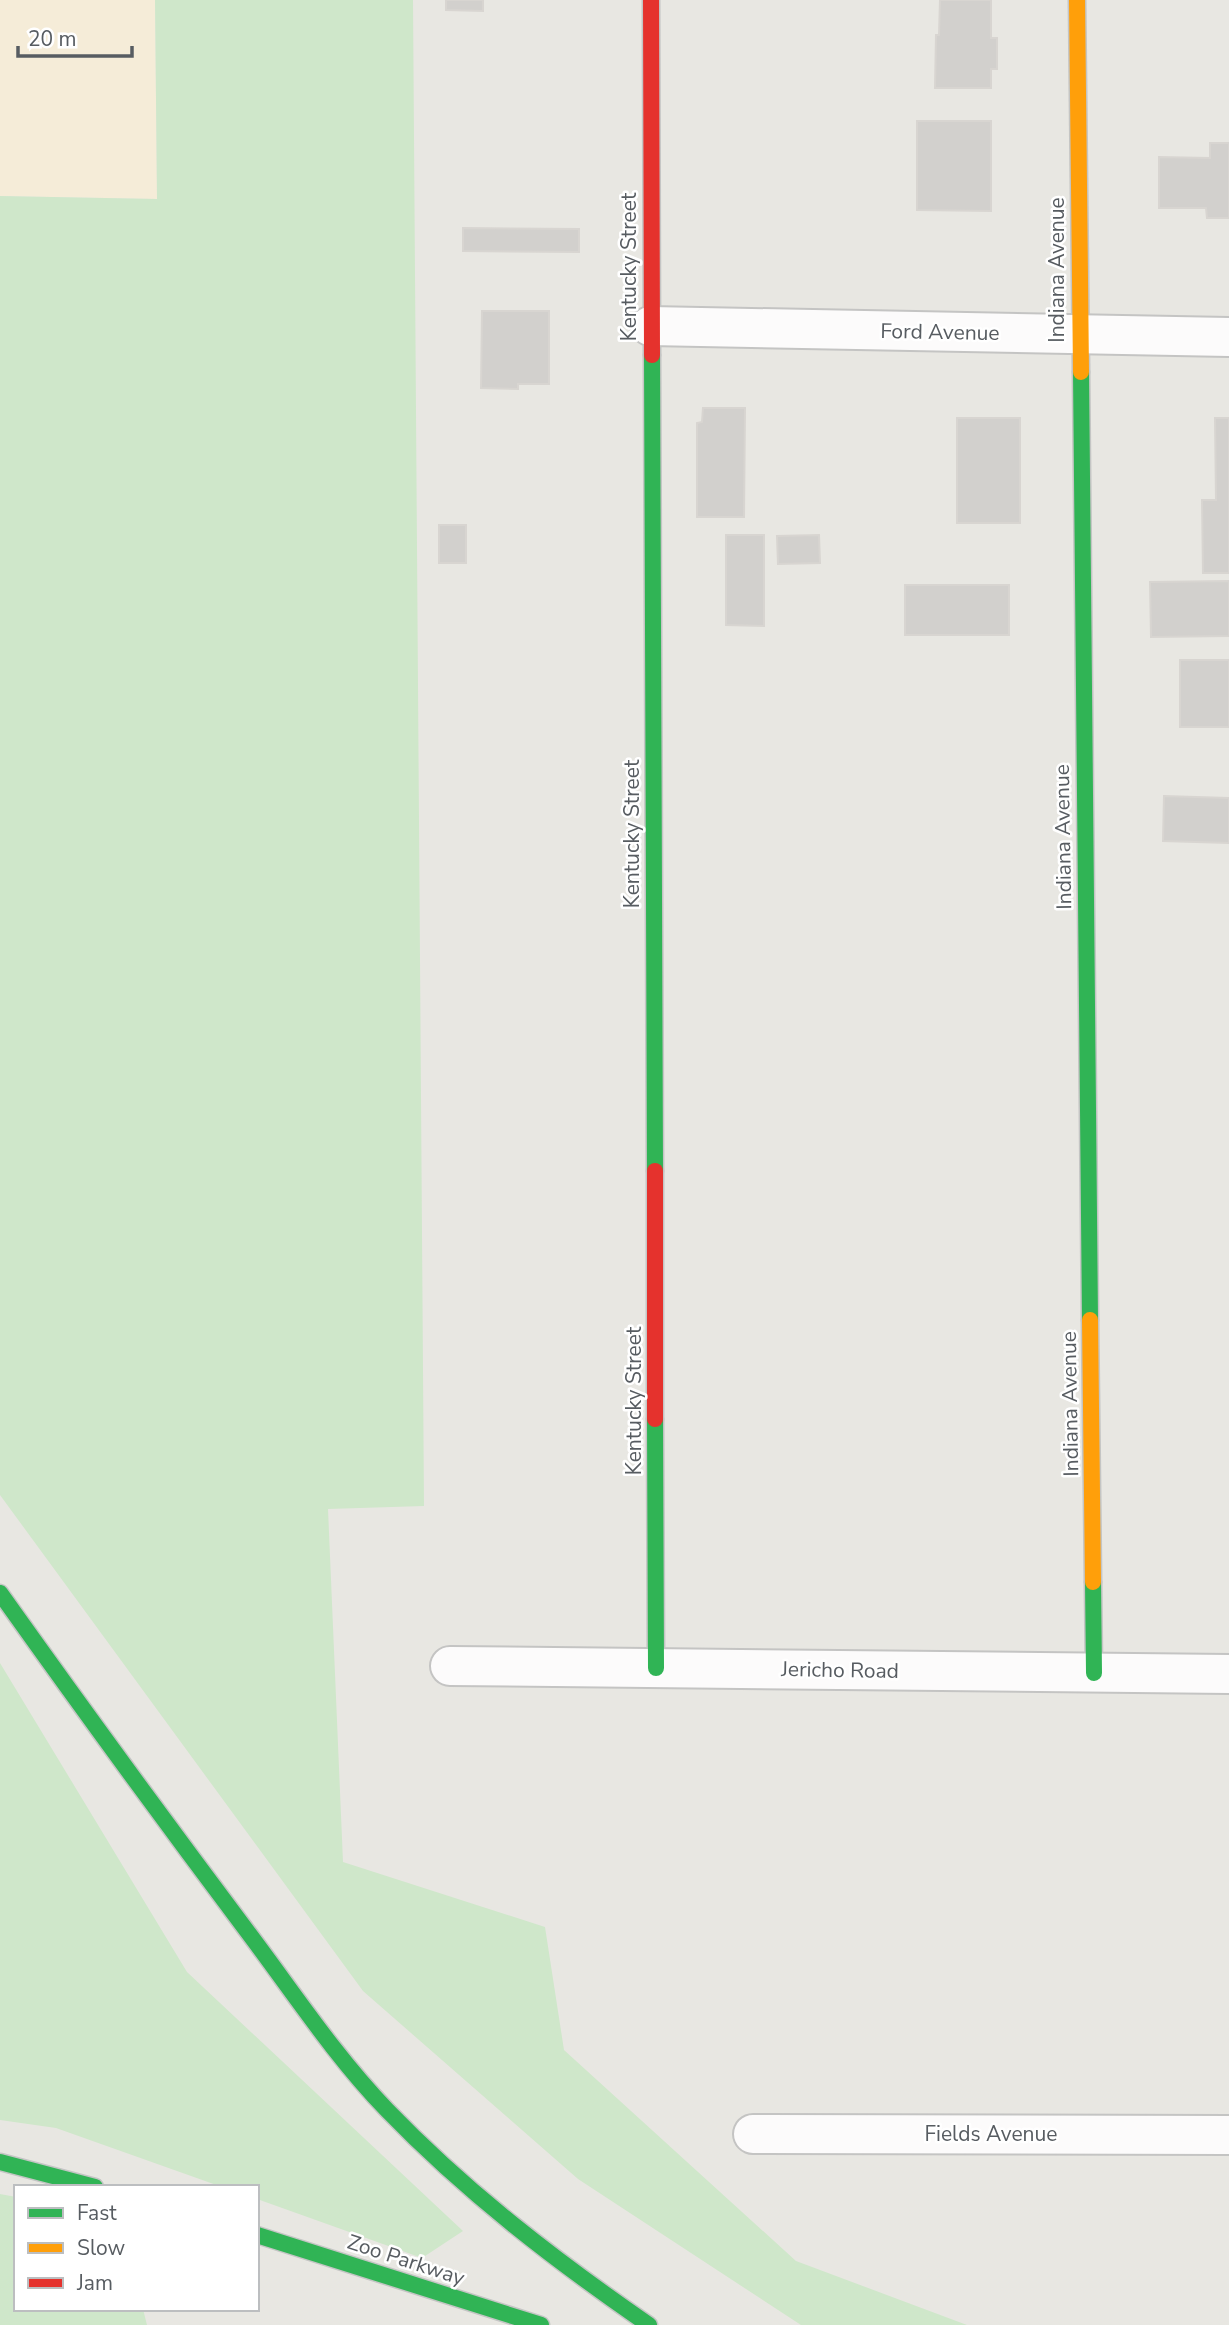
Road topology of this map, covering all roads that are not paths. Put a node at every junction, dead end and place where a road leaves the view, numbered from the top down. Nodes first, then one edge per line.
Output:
1 (651, 0) edge
2 (1077, 0) edge
3 (650, 326) junction
4 (1079, 335) junction
5 (1229, 337) edge
6 (0, 1592) edge
7 (450, 1666) dead end
8 (656, 1668) junction
9 (1094, 1673) junction
10 (1229, 1674) edge
11 (753, 2134) dead end
12 (1229, 2134) edge
13 (0, 2162) edge
14 (87, 2185) edge
15 (259, 2236) edge
16 (541, 2325) edge
17 (649, 2325) edge

1 - 3 main road, Kentucky Street
2 - 4 main road, Indiana Avenue
3 - 4 street, Ford Avenue
3 - 8 main road, Kentucky Street
4 - 5 street, Ford Avenue
4 - 9 main road, Indiana Avenue
6 - 17 main road
7 - 8 street, Jericho Road
8 - 9 street, Jericho Road
9 - 10 street, Jericho Road
11 - 12 street, Fields Avenue
13 - 14 main road
15 - 16 main road, Zoo Parkway

